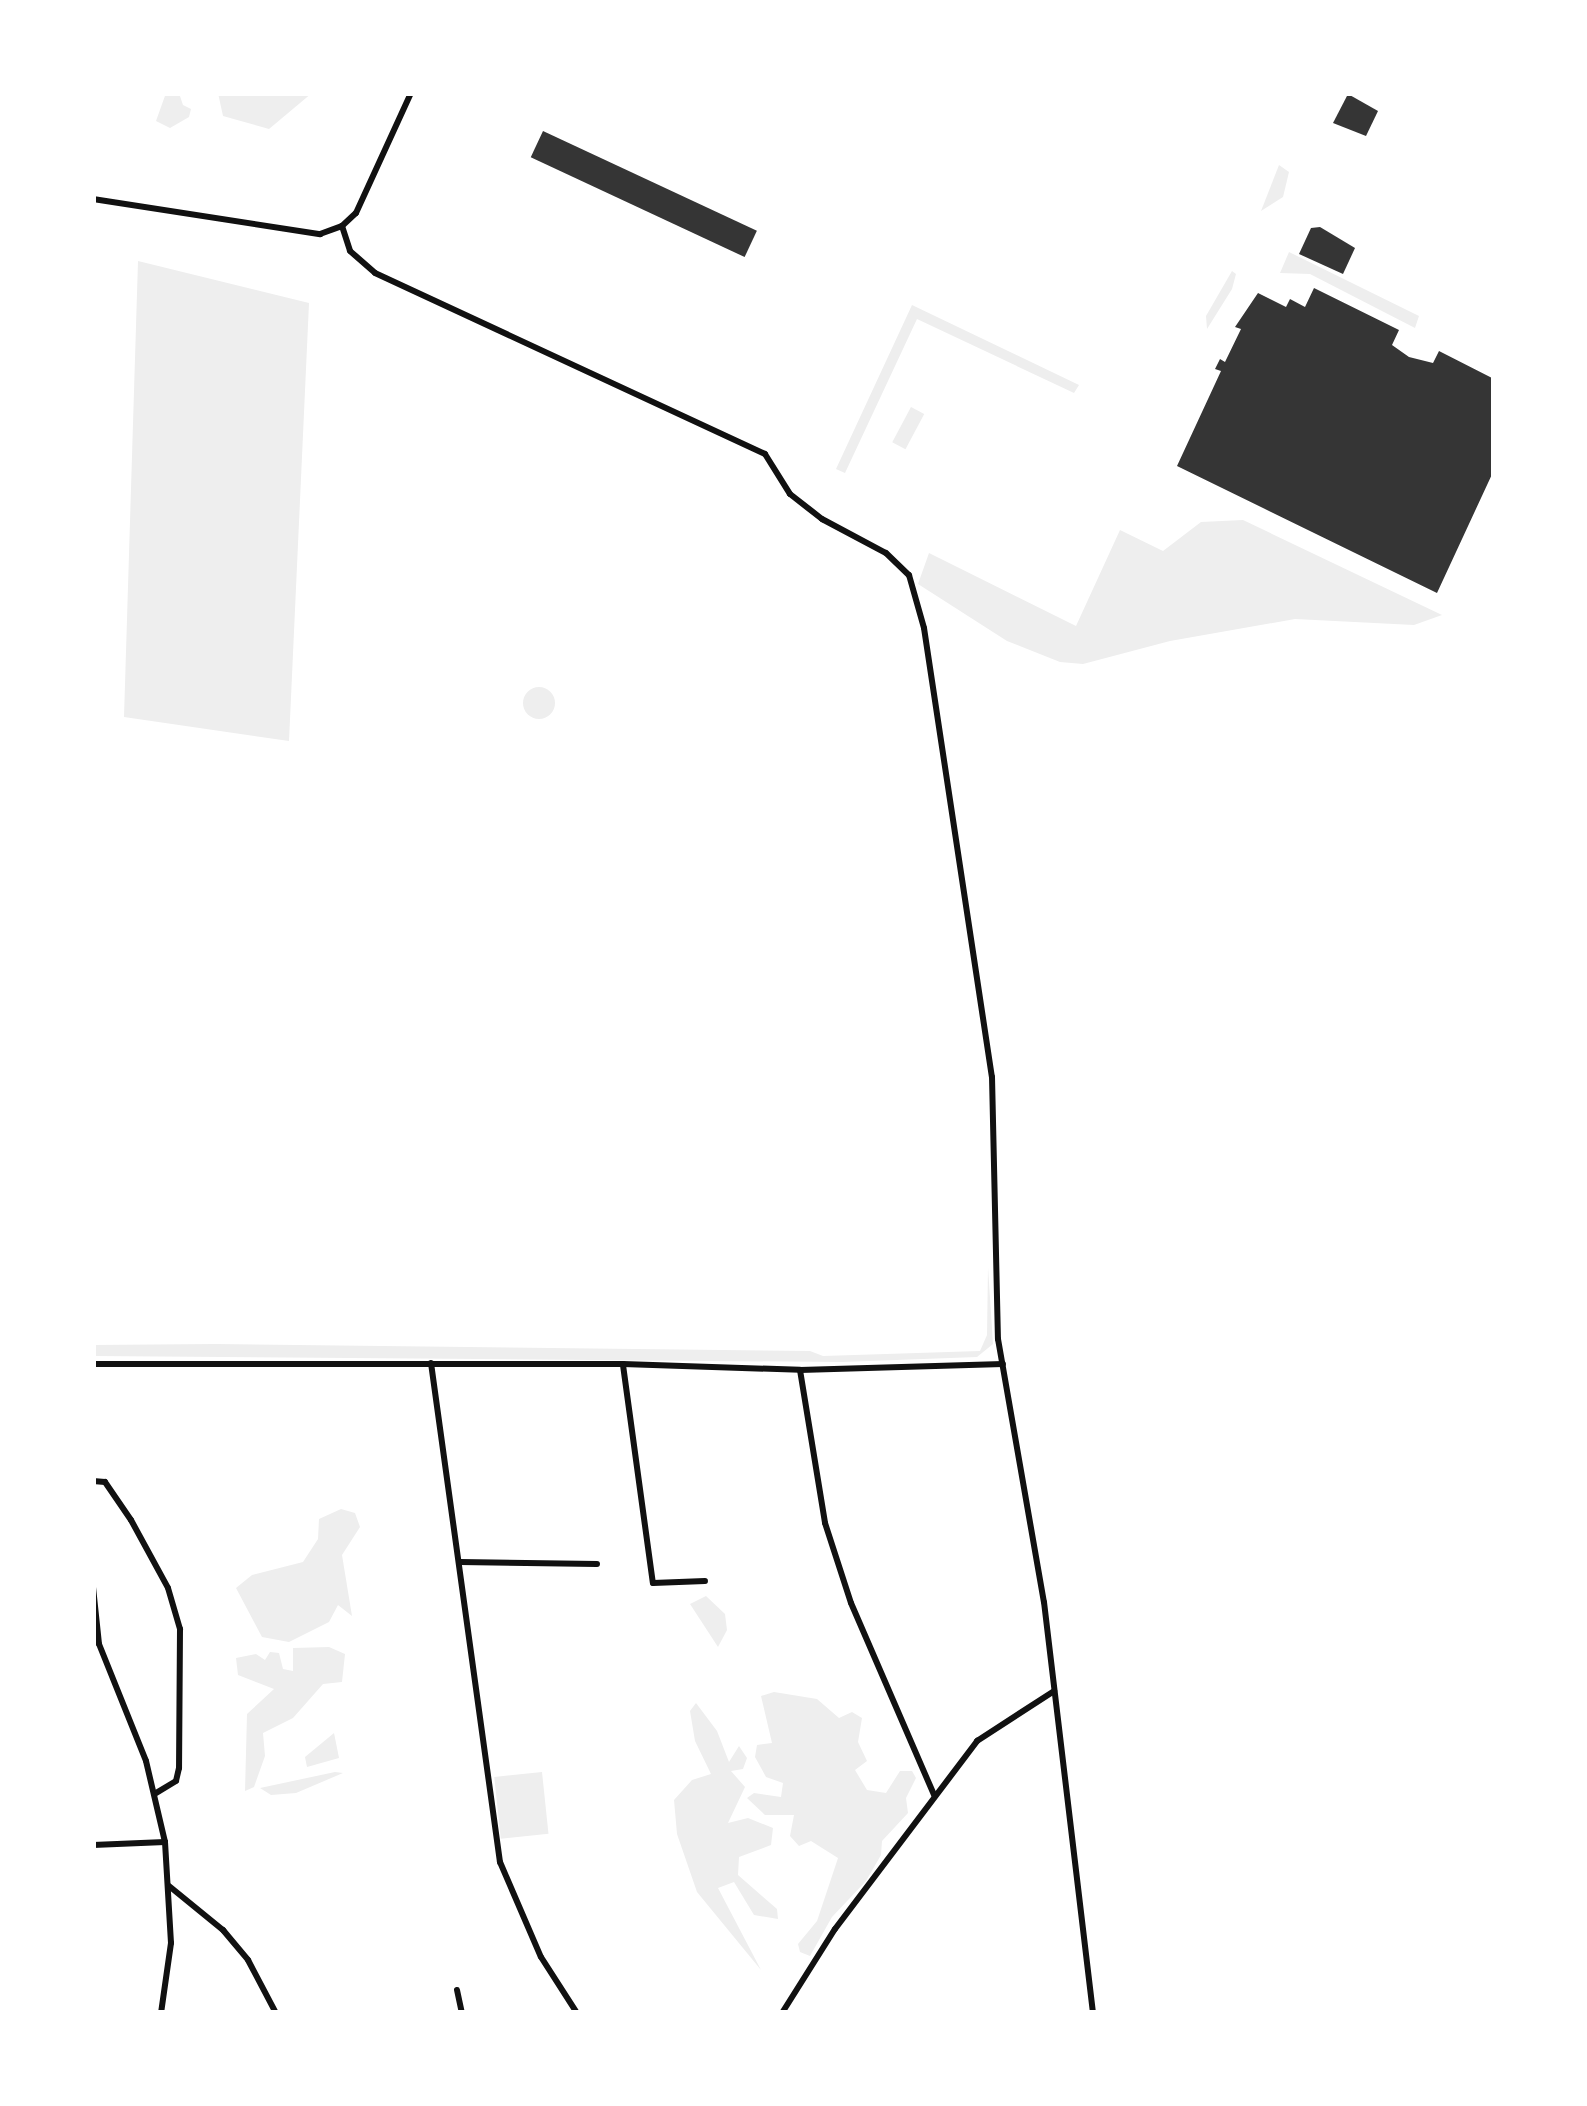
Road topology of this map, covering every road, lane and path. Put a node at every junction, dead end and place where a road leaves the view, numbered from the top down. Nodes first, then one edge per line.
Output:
1 (411, 93) edge
2 (93, 199) edge
3 (342, 226) junction
4 (93, 1364) edge
5 (431, 1364) junction
6 (623, 1364) junction
7 (1004, 1364) junction
8 (800, 1370) junction
9 (93, 1480) edge
10 (460, 1562) junction
11 (597, 1564) dead end
12 (705, 1580) dead end
13 (93, 1587) edge
14 (1054, 1691) junction
15 (155, 1793) junction
16 (934, 1795) junction
17 (165, 1842) junction
18 (93, 1844) edge
19 (169, 1886) junction
20 (457, 1990) dead end
21 (161, 2013) edge
22 (276, 2013) edge
23 (462, 2013) edge
24 (577, 2013) edge
25 (782, 2013) edge
26 (1093, 2013) edge

1 - 3 street
2 - 3 street
3 - 7 street
4 - 5 street
5 - 6 street
5 - 10 street
6 - 8 street
6 - 12 street
7 - 8 street
7 - 14 street
8 - 16 street
9 - 15 street
10 - 11 street
10 - 24 street
13 - 15 street
14 - 16 street
14 - 26 street
15 - 17 street
16 - 25 street
17 - 18 street
17 - 19 street
19 - 21 street
19 - 22 street
20 - 23 street

